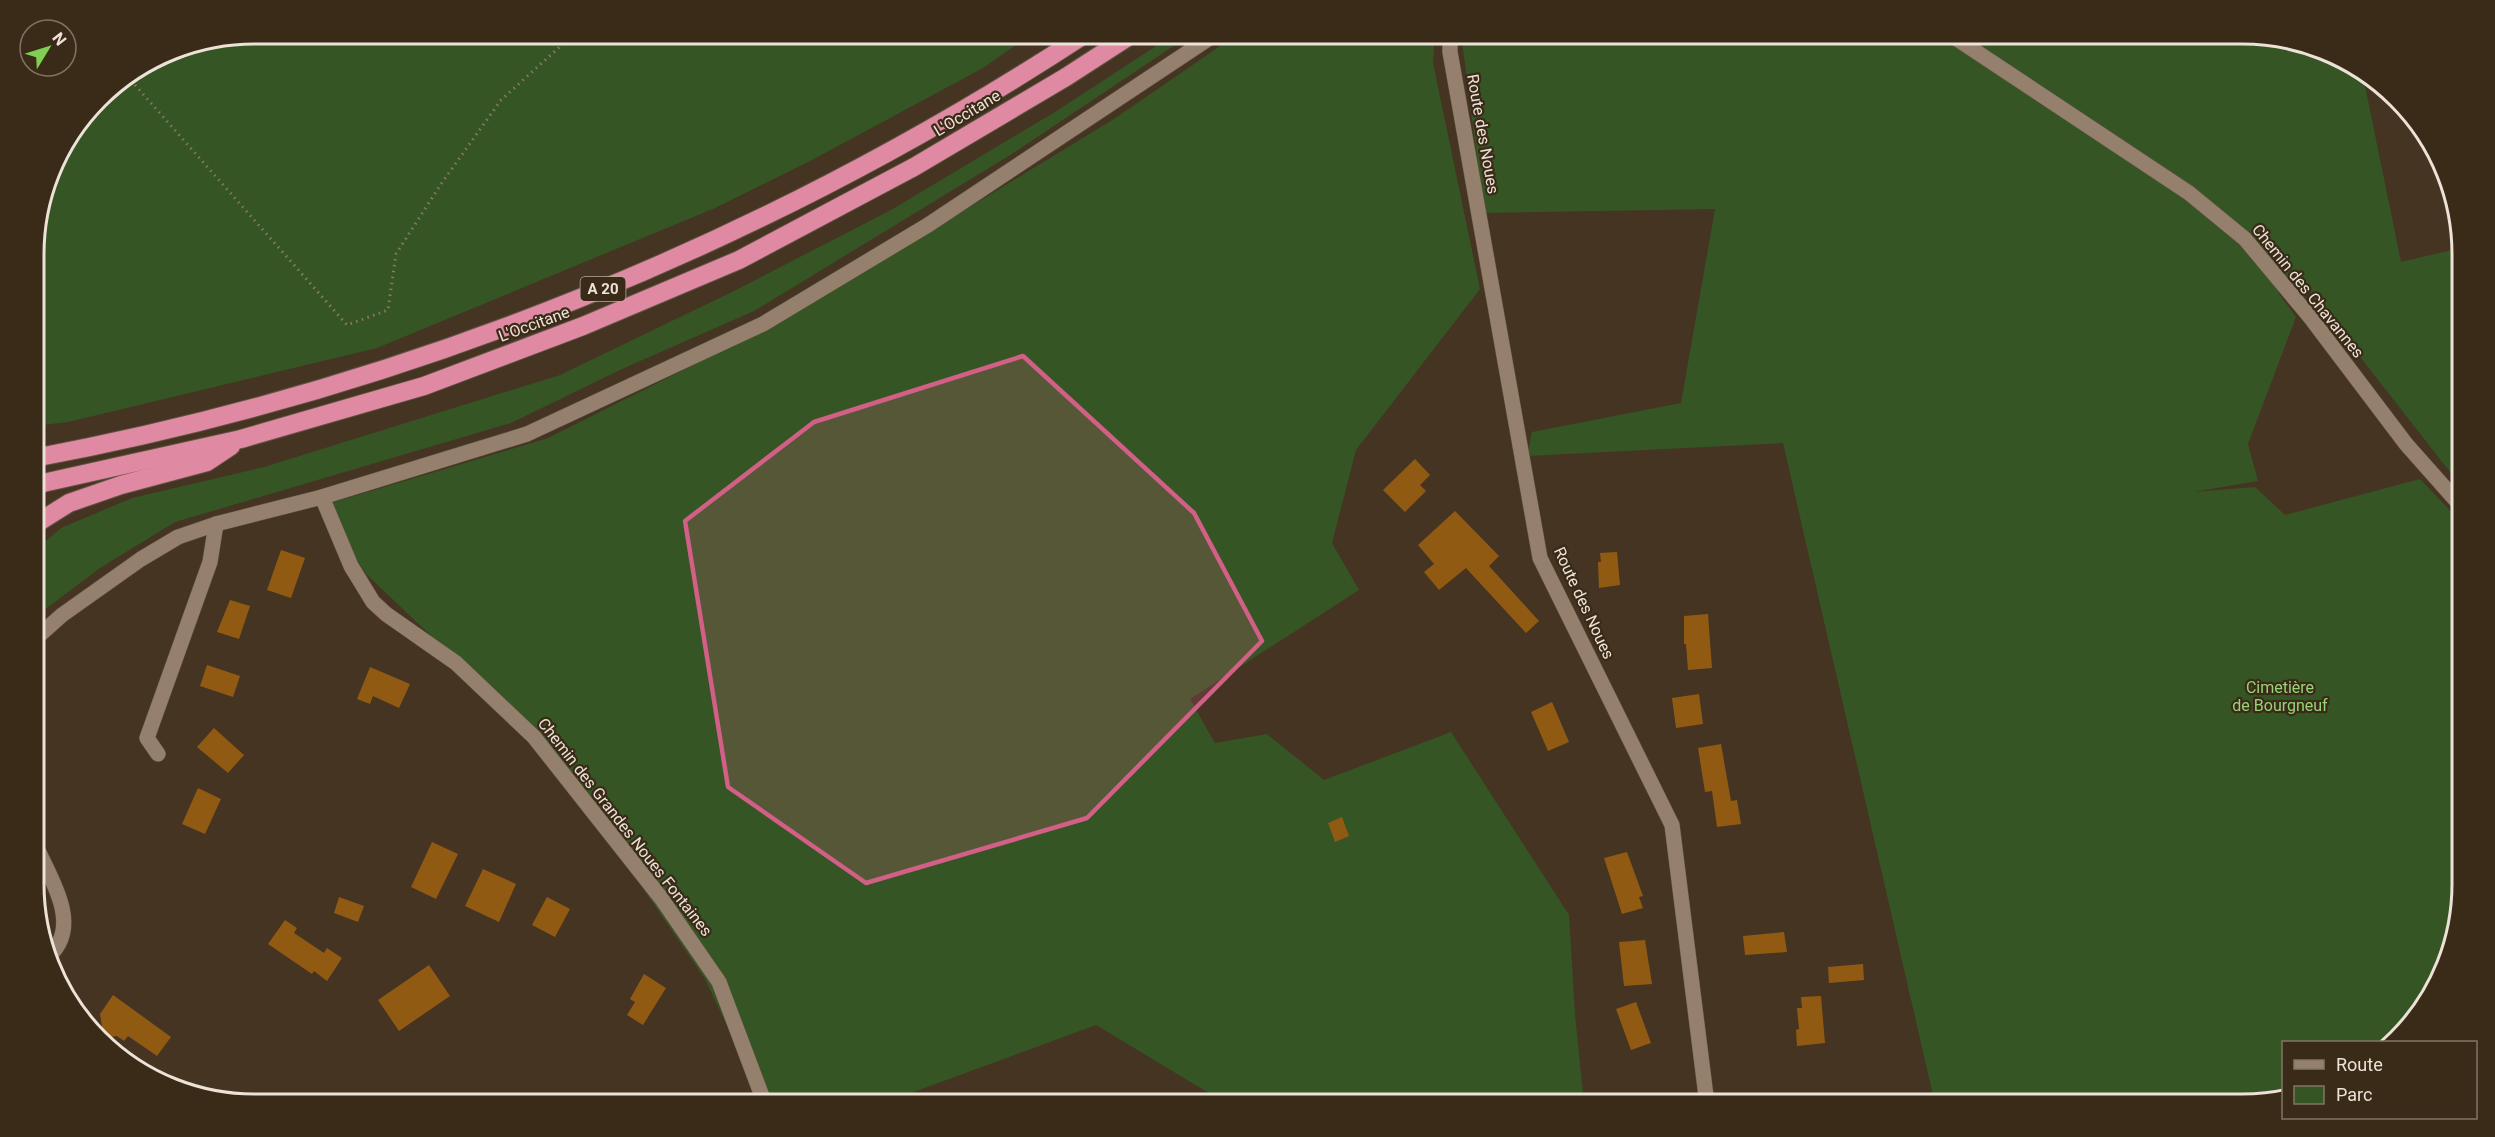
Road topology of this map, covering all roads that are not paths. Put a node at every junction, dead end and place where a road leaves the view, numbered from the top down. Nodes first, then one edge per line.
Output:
1 (1069, 44) edge
2 (1117, 44) edge
3 (1200, 44) edge
4 (1450, 44) edge
5 (1964, 44) edge
6 (241, 439) junction
7 (44, 456) edge
8 (44, 483) edge
9 (2452, 496) edge
10 (321, 497) junction
11 (44, 519) edge
12 (216, 524) junction
13 (44, 631) edge
14 (158, 754) dead end
15 (44, 864) edge
16 (55, 950) edge
17 (1706, 1093) edge
18 (761, 1094) edge

1 - 7 highway, L'Occitane / A 20
2 - 6 highway, L'Occitane / A 20
3 - 10 street
4 - 17 street, Route des Noues
5 - 9 street, Chemin des Chavannes
6 - 8 highway, L'Occitane / A 20
6 - 11 highway
10 - 12 street
10 - 18 street, Chemin des Grandes Noues Fontaines
12 - 13 street
12 - 14 street
15 - 16 street

